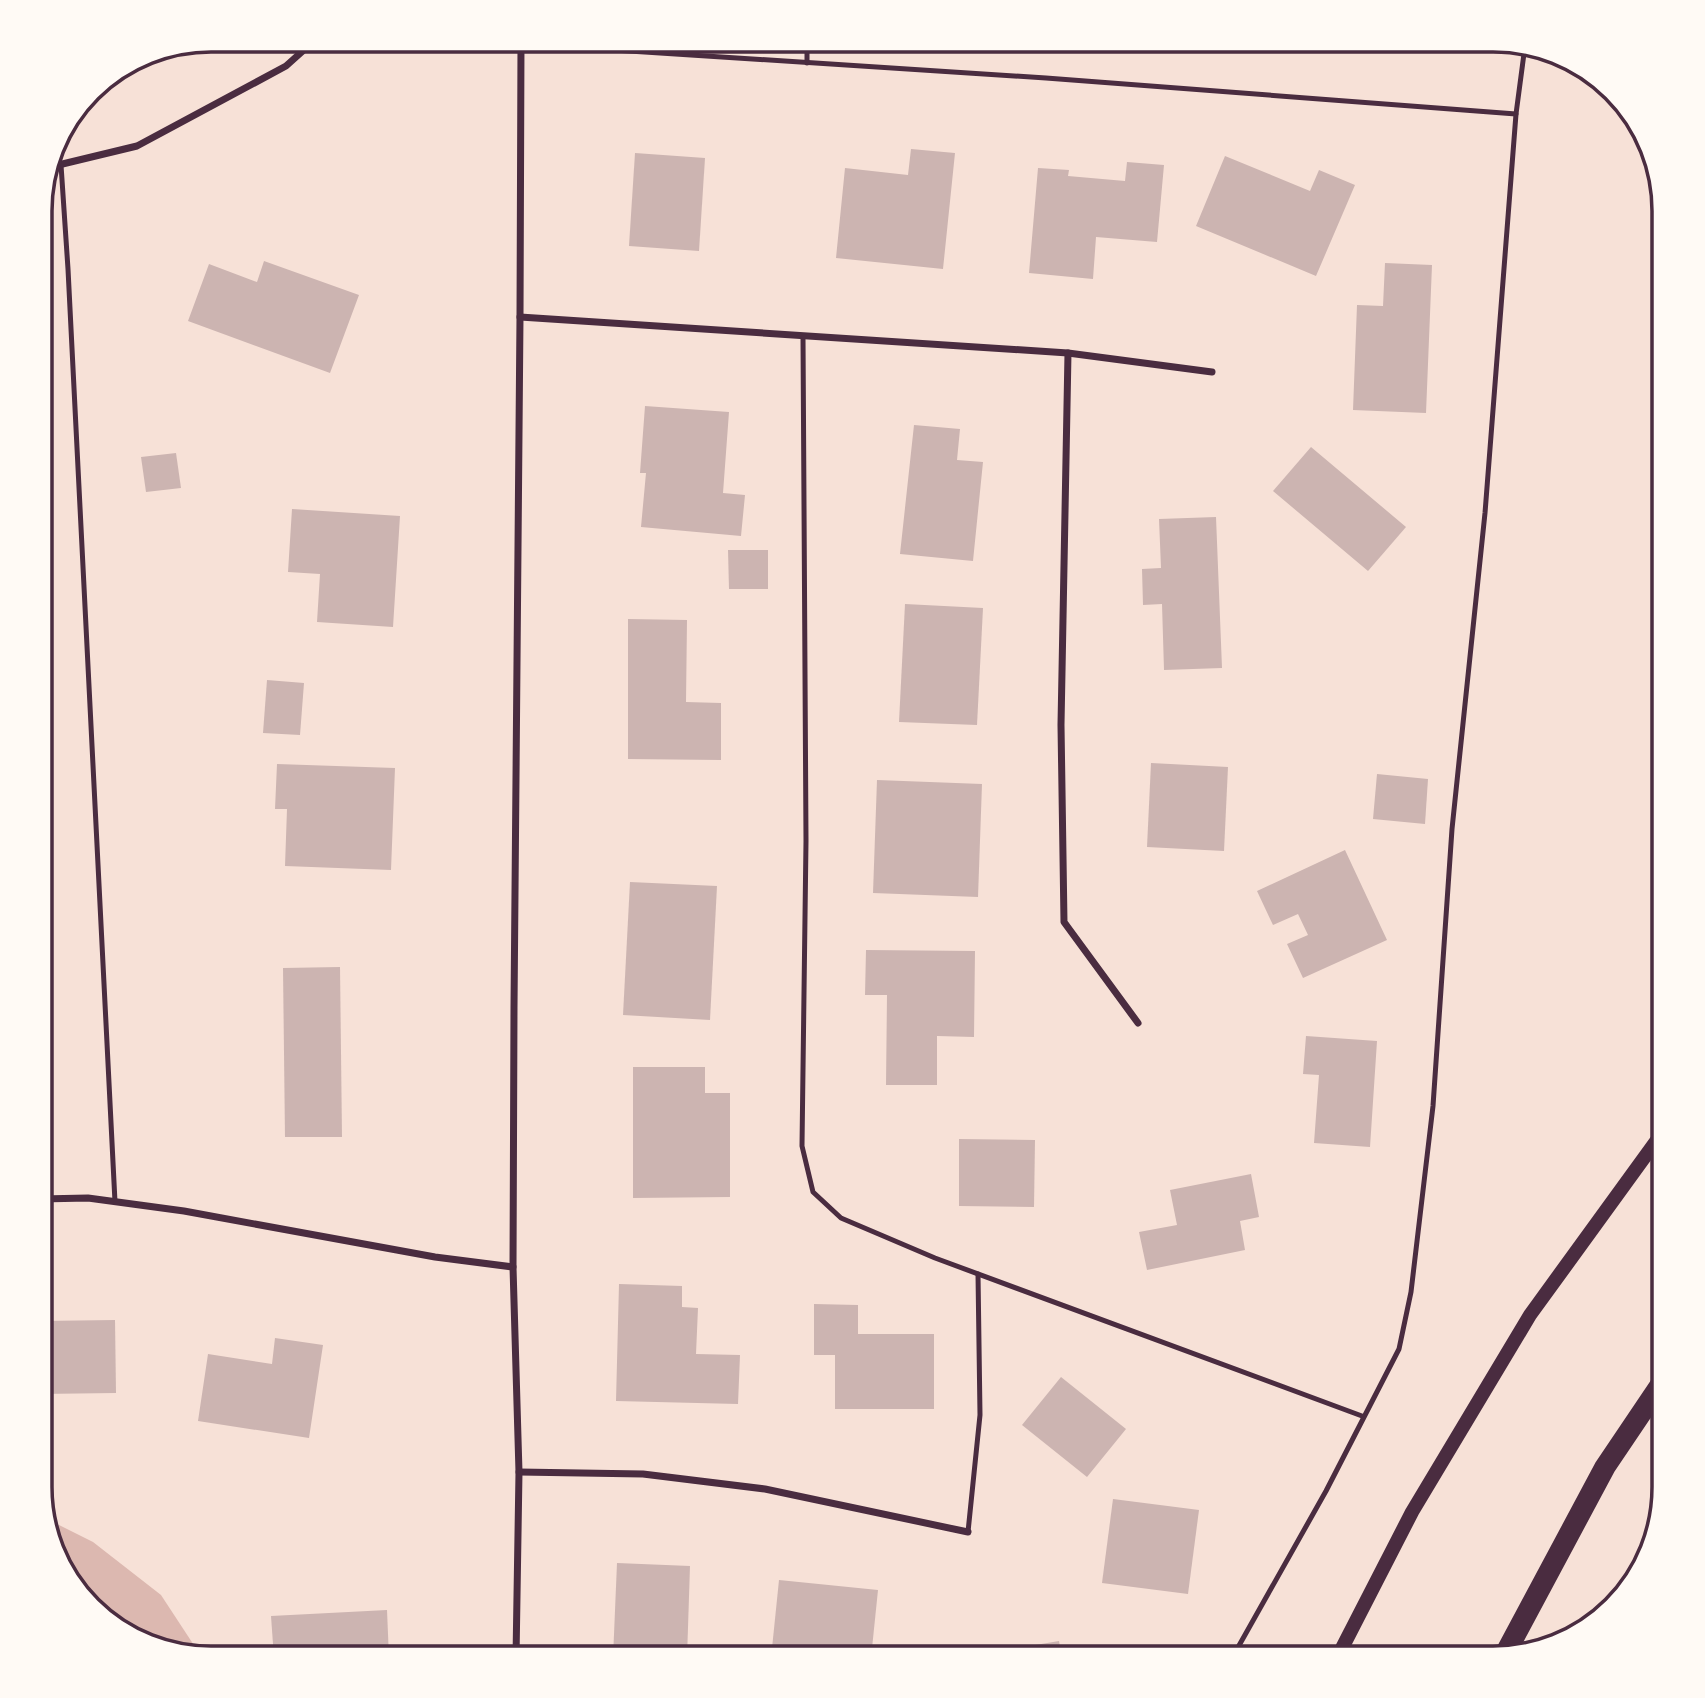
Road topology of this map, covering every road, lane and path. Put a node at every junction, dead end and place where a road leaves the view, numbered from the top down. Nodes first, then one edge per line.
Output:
1 (302, 52) edge
2 (521, 52) edge
3 (662, 52) edge
4 (807, 52) edge
5 (1524, 56) edge
6 (807, 63) junction
7 (1516, 114) junction
8 (61, 166) joint
9 (520, 317) junction
10 (803, 336) junction
11 (1068, 352) junction
12 (1212, 372) dead end
13 (1138, 1023) dead end
14 (1652, 1147) edge
15 (52, 1199) edge
16 (115, 1202) junction
17 (513, 1267) junction
18 (978, 1274) junction
19 (1652, 1397) edge
20 (1362, 1416) junction
21 (519, 1472) junction
22 (968, 1532) joint
23 (1510, 1644) edge
24 (516, 1646) edge
25 (1239, 1646) edge
26 (1343, 1646) edge

1 - 8 street
2 - 9 street
3 - 6 lane
4 - 6 lane
5 - 7 lane
6 - 7 lane
7 - 20 lane
8 - 16 lane
9 - 10 street
9 - 17 street
10 - 11 street
10 - 18 lane
11 - 12 street
11 - 13 street
14 - 26 main road
15 - 16 street
16 - 17 street
17 - 21 street
18 - 20 lane
18 - 22 lane
19 - 23 highway
20 - 25 lane
21 - 22 street
21 - 24 street

